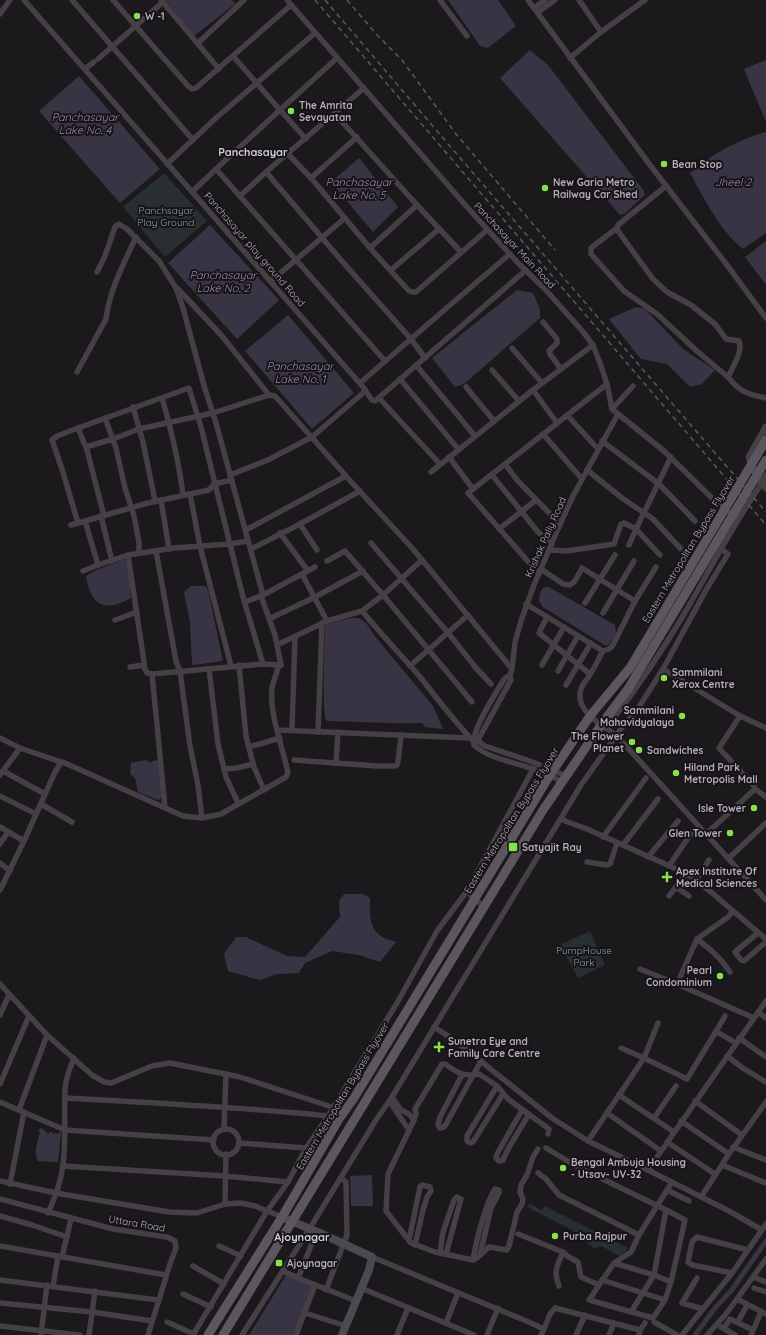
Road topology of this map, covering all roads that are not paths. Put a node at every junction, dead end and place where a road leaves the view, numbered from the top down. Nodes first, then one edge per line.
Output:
1 (10, 0) edge
2 (24, 0) edge
3 (72, 0) edge
4 (113, 0) edge
5 (244, 0) edge
6 (440, 0) edge
7 (528, 0) edge
8 (545, 0) edge
9 (555, 0) edge
10 (579, 0) edge
11 (645, 0) edge
12 (162, 1) edge
13 (289, 2) edge
14 (536, 10) junction
15 (0, 14) edge
16 (135, 26) junction
17 (601, 32) junction
18 (316, 33) junction
19 (467, 36) dead end
20 (198, 43) junction
21 (112, 46) junction
22 (233, 56) junction
23 (337, 58) junction
24 (570, 58) junction
25 (85, 69) junction
26 (219, 69) junction
27 (256, 83) junction
28 (364, 88) junction
29 (280, 110) junction
30 (335, 114) junction
31 (357, 138) junction
32 (306, 139) junction
33 (193, 140) junction
34 (288, 154) junction
35 (167, 164) junction
36 (216, 169) junction
37 (266, 172) junction
38 (311, 178) junction
39 (666, 186) junction
40 (192, 192) junction
41 (240, 196) junction
42 (417, 205) junction
43 (345, 218) junction
44 (617, 228) junction
45 (438, 229) junction
46 (487, 230) junction
47 (136, 237) junction
48 (322, 237) junction
49 (370, 248) junction
50 (461, 252) junction
51 (510, 254) junction
52 (296, 259) junction
53 (391, 270) junction
54 (526, 270) junction
55 (97, 272) dead end
56 (271, 281) junction
57 (176, 288) junction
58 (766, 318) edge
59 (543, 322) dead end
60 (411, 339) junction
61 (593, 345) junction
62 (512, 348) dead end
63 (425, 358) junction
64 (385, 361) junction
65 (416, 365) junction
66 (561, 369) junction
67 (492, 370) dead end
68 (77, 372) dead end
69 (728, 377) junction
70 (400, 379) junction
71 (360, 383) junction
72 (542, 383) junction
73 (607, 384) junction
74 (633, 386) dead end
75 (466, 387) dead end
76 (365, 390) junction
77 (533, 390) junction
78 (269, 395) junction
79 (162, 398) junction
80 (379, 398) junction
81 (766, 398) edge
82 (519, 402) junction
83 (133, 407) junction
84 (612, 409) junction
85 (213, 413) junction
86 (618, 414) junction
87 (567, 415) junction
88 (197, 416) junction
89 (105, 418) junction
90 (494, 421) junction
91 (169, 422) junction
92 (557, 423) junction
93 (766, 427) edge
94 (78, 428) junction
95 (139, 429) junction
96 (543, 434) junction
97 (475, 436) junction
98 (312, 437) junction
99 (113, 440) junction
100 (766, 440) edge
101 (602, 441) junction
102 (86, 447) junction
103 (598, 449) junction
104 (459, 450) junction
105 (449, 457) junction
106 (671, 457) junction
107 (766, 460) edge
108 (440, 464) junction
109 (505, 464) junction
110 (587, 470) junction
111 (431, 472) dead end
112 (492, 474) junction
113 (346, 476) junction
114 (766, 476) edge
115 (231, 478) junction
116 (582, 479) junction
117 (214, 484) junction
118 (658, 484) junction
119 (764, 486) edge
120 (473, 490) junction
121 (360, 491) junction
122 (190, 494) junction
123 (183, 495) junction
124 (161, 500) junction
125 (536, 500) junction
126 (154, 501) junction
127 (131, 508) junction
128 (522, 511) junction
129 (644, 514) junction
130 (102, 516) junction
131 (739, 519) junction
132 (696, 520) dead end
133 (85, 521) junction
134 (78, 523) junction
135 (300, 524) junction
136 (560, 524) junction
137 (71, 526) dead end
138 (499, 529) junction
139 (636, 529) junction
140 (246, 530) junction
141 (280, 533) junction
142 (248, 541) junction
143 (371, 543) dead end
144 (230, 544) junction
145 (629, 545) dead end
146 (200, 546) junction
147 (550, 547) junction
148 (169, 548) junction
149 (251, 549) junction
150 (721, 549) junction
151 (317, 550) dead end
152 (682, 550) dead end
153 (156, 551) junction
154 (139, 553) junction
155 (128, 555) junction
156 (615, 555) dead end
157 (660, 555) dead end
158 (422, 560) junction
159 (112, 561) junction
160 (327, 561) dead end
161 (634, 561) dead end
162 (98, 565) junction
163 (315, 567) dead end
164 (656, 567) dead end
165 (83, 572) dead end
166 (363, 572) junction
167 (540, 572) junction
168 (305, 573) junction
169 (401, 578) junction
170 (600, 579) junction
171 (618, 590) junction
172 (383, 594) junction
173 (262, 596) junction
174 (313, 598) junction
175 (635, 601) junction
176 (245, 602) junction
177 (585, 603) dead end
178 (526, 604) junction
179 (362, 611) junction
180 (137, 612) junction
181 (603, 613) dead end
182 (468, 615) junction
183 (547, 617) junction
184 (269, 619) junction
185 (115, 620) dead end
186 (324, 622) junction
187 (564, 627) junction
188 (448, 633) junction
189 (578, 636) junction
190 (295, 637) junction
191 (591, 643) junction
192 (277, 645) junction
193 (554, 645) junction
194 (428, 650) junction
195 (603, 651) junction
196 (567, 655) junction
197 (262, 664) junction
198 (144, 665) junction
199 (239, 665) junction
200 (281, 665) junction
201 (542, 665) dead end
202 (231, 666) junction
203 (410, 666) junction
204 (578, 666) junction
205 (130, 667) dead end
206 (209, 669) junction
207 (663, 669) junction
208 (180, 671) junction
209 (558, 671) dead end
210 (511, 672) junction
211 (152, 674) junction
212 (590, 674) junction
213 (491, 684) dead end
214 (566, 685) dead end
215 (472, 702) dead end
216 (590, 716) junction
217 (740, 716) junction
218 (604, 727) junction
219 (766, 728) edge
220 (278, 730) junction
221 (292, 730) junction
222 (318, 732) junction
223 (338, 732) junction
224 (401, 734) junction
225 (616, 735) junction
226 (0, 738) edge
227 (280, 738) junction
228 (474, 741) junction
229 (249, 747) junction
230 (20, 748) junction
231 (294, 760) dead end
232 (61, 762) junction
233 (336, 763) junction
234 (253, 764) junction
235 (224, 769) junction
236 (533, 769) junction
237 (2, 772) edge
238 (552, 772) junction
239 (646, 778) dead end
240 (564, 779) junction
241 (755, 789) junction
242 (264, 790) junction
243 (45, 794) junction
244 (0, 796) edge
245 (766, 797) edge
246 (658, 799) dead end
247 (41, 804) junction
248 (238, 804) junction
249 (165, 807) junction
250 (36, 814) junction
251 (202, 818) junction
252 (562, 818) junction
253 (678, 821) dead end
254 (72, 822) dead end
255 (766, 823) edge
256 (0, 827) edge
257 (8, 832) junction
258 (692, 832) dead end
259 (706, 834) junction
260 (603, 837) junction
261 (24, 841) junction
262 (0, 844) edge
263 (620, 844) junction
264 (648, 857) junction
265 (729, 858) junction
266 (709, 860) dead end
267 (587, 862) dead end
268 (0, 863) edge
269 (669, 866) junction
270 (10, 870) junction
271 (686, 874) junction
272 (696, 880) junction
273 (676, 887) junction
274 (0, 890) edge
275 (467, 891) junction
276 (669, 896) dead end
277 (689, 896) dead end
278 (474, 899) junction
279 (766, 900) edge
280 (484, 906) junction
281 (733, 911) junction
282 (758, 933) junction
283 (697, 939) junction
284 (766, 941) edge
285 (640, 969) dead end
286 (730, 972) dead end
287 (0, 984) edge
288 (677, 984) junction
289 (9, 995) junction
290 (766, 1001) edge
291 (758, 1012) junction
292 (0, 1015) edge
293 (29, 1016) junction
294 (725, 1016) dead end
295 (754, 1018) junction
296 (766, 1018) edge
297 (658, 1023) dead end
298 (434, 1027) junction
299 (715, 1033) junction
300 (47, 1035) junction
301 (738, 1041) junction
302 (621, 1048) dead end
303 (727, 1056) junction
304 (766, 1057) edge
305 (74, 1058) junction
306 (644, 1058) junction
307 (481, 1061) junction
308 (226, 1074) junction
309 (474, 1074) junction
310 (462, 1075) junction
311 (766, 1082) edge
312 (0, 1084) edge
313 (497, 1086) junction
314 (676, 1086) dead end
315 (503, 1094) junction
316 (619, 1095) junction
317 (66, 1098) junction
318 (391, 1099) junction
319 (695, 1101) junction
320 (0, 1102) edge
321 (766, 1102) edge
322 (224, 1108) junction
323 (522, 1110) junction
324 (22, 1111) junction
325 (330, 1112) junction
326 (607, 1113) junction
327 (529, 1114) junction
328 (654, 1118) junction
329 (340, 1119) junction
330 (414, 1120) junction
331 (681, 1121) junction
332 (224, 1129) junction
333 (65, 1130) junction
334 (409, 1130) junction
335 (674, 1132) junction
336 (548, 1134) dead end
337 (742, 1135) junction
338 (214, 1140) junction
339 (588, 1141) junction
340 (667, 1142) junction
341 (239, 1143) junction
342 (733, 1147) junction
343 (306, 1148) junction
344 (546, 1148) dead end
345 (538, 1149) dead end
346 (661, 1151) junction
347 (226, 1154) junction
348 (729, 1154) junction
349 (766, 1160) edge
350 (722, 1165) junction
351 (62, 1166) junction
352 (648, 1170) junction
353 (538, 1173) dead end
354 (715, 1174) junction
355 (226, 1176) junction
356 (341, 1178) junction
357 (0, 1181) edge
358 (288, 1182) junction
359 (672, 1182) junction
360 (766, 1183) edge
361 (10, 1184) junction
362 (667, 1190) junction
363 (55, 1196) junction
364 (701, 1197) junction
365 (0, 1199) edge
366 (689, 1201) dead end
367 (225, 1204) junction
368 (658, 1206) junction
369 (666, 1210) junction
370 (49, 1211) junction
371 (267, 1211) junction
372 (0, 1216) edge
373 (282, 1217) junction
374 (71, 1218) junction
375 (293, 1221) junction
376 (766, 1224) edge
377 (313, 1230) junction
378 (762, 1230) junction
379 (518, 1234) dead end
380 (639, 1235) junction
381 (67, 1237) junction
382 (409, 1240) junction
383 (344, 1244) junction
384 (415, 1245) junction
385 (0, 1246) edge
386 (219, 1246) dead end
387 (748, 1250) junction
388 (563, 1252) junction
389 (443, 1254) junction
390 (480, 1255) junction
391 (241, 1256) junction
392 (60, 1257) junction
393 (372, 1257) junction
394 (766, 1259) edge
395 (472, 1260) junction
396 (614, 1263) junction
397 (193, 1266) dead end
398 (760, 1268) junction
399 (766, 1270) edge
400 (282, 1271) junction
401 (732, 1273) junction
402 (166, 1275) junction
403 (654, 1275) junction
404 (753, 1277) junction
405 (298, 1278) junction
406 (697, 1278) dead end
407 (0, 1280) edge
408 (671, 1282) junction
409 (766, 1282) edge
410 (601, 1283) junction
411 (224, 1284) junction
412 (315, 1285) junction
413 (50, 1286) junction
414 (558, 1286) dead end
415 (361, 1288) junction
416 (754, 1288) dead end
417 (326, 1290) junction
418 (95, 1292) junction
419 (766, 1292) edge
420 (458, 1293) junction
421 (643, 1293) junction
422 (183, 1294) dead end
423 (737, 1299) junction
424 (158, 1300) junction
425 (665, 1300) junction
426 (356, 1301) junction
427 (0, 1303) edge
428 (747, 1305) junction
429 (211, 1307) junction
430 (45, 1308) junction
431 (408, 1308) junction
432 (498, 1308) junction
433 (703, 1309) junction
434 (92, 1312) junction
435 (305, 1312) junction
436 (631, 1312) junction
437 (763, 1313) edge
438 (585, 1315) junction
439 (152, 1321) junction
440 (167, 1322) dead end
441 (654, 1322) dead end
442 (738, 1322) junction
443 (446, 1323) junction
444 (614, 1323) junction
445 (645, 1323) dead end
446 (716, 1324) junction
447 (0, 1326) edge
448 (346, 1326) junction
449 (724, 1328) junction
450 (544, 1329) junction
451 (42, 1332) edge
452 (752, 1332) edge
453 (639, 1333) edge
454 (194, 1334) edge
455 (80, 1335) edge
456 (89, 1335) edge
457 (148, 1335) edge
458 (208, 1335) edge
459 (223, 1335) edge
460 (242, 1335) edge
461 (296, 1335) edge
462 (342, 1335) edge
463 (397, 1335) edge
464 (473, 1335) edge
465 (488, 1335) edge
466 (541, 1335) edge
467 (576, 1335) edge
468 (609, 1335) edge
469 (677, 1335) edge
470 (682, 1335) edge
471 (707, 1335) edge
472 (735, 1335) edge

1 - 15 street
2 - 25 street, Panchasayar play ground Road
3 - 21 street
4 - 16 street
5 - 20 street
6 - 19 street
7 - 14 street
8 - 14 street
9 - 14 street
10 - 17 street
11 - 17 street
12 - 16 street
12 - 20 street
13 - 18 street, Panchasayar Main Road
13 - 22 street
14 - 24 street
16 - 21 street
16 - 26 street
17 - 24 street
18 - 23 street, Panchasayar Main Road
18 - 27 street
20 - 26 street
21 - 25 street
21 - 33 street
22 - 26 street
22 - 27 street
23 - 28 street, Panchasayar Main Road
23 - 29 street
24 - 39 street
25 - 35 street, Panchasayar play ground Road
27 - 29 street
27 - 33 street
28 - 30 street
28 - 46 street, Panchasayar Main Road
29 - 32 street
29 - 36 street
30 - 31 street
30 - 32 street
31 - 38 street
31 - 42 street
32 - 34 street
33 - 35 street
34 - 37 street
34 - 38 street
35 - 40 street, Panchasayar play ground Road
36 - 40 street
36 - 41 street
37 - 41 street
37 - 48 street
38 - 43 street
39 - 44 street
39 - 58 street
40 - 56 street, Panchasayar play ground Road
41 - 52 street
42 - 45 street
42 - 49 street
43 - 48 street
43 - 49 street
44 - 69 street
44 - 69 street
45 - 50 street
45 - 53 street
46 - 50 street
46 - 51 street, Panchasayar Main Road
47 - 55 street
47 - 57 street
47 - 68 street
48 - 52 street
48 - 60 street
49 - 53 street
50 - 53 street
51 - 54 street, Panchasayar Main Road
51 - 60 street
52 - 56 street
52 - 64 street
54 - 61 street, Panchasayar Main Road
54 - 63 street
56 - 71 street, Panchasayar play ground Road
57 - 78 street
57 - 85 street
59 - 66 street
60 - 63 street
60 - 64 street
61 - 66 street
61 - 73 street, Panchasayar Main Road
62 - 72 street
63 - 65 street
64 - 71 street
65 - 70 street
65 - 97 street
66 - 72 street
67 - 82 street
69 - 81 street
70 - 80 street
70 - 104 street
71 - 76 street, Panchasayar play ground Road
72 - 77 street
73 - 84 street, Panchasayar Main Road
73 - 87 street
74 - 84 street
75 - 90 street
76 - 80 street
76 - 98 street
77 - 82 street
77 - 92 street
78 - 85 street
78 - 98 street
79 - 83 street
79 - 88 street
79 - 91 street
80 - 108 street
82 - 90 street
83 - 89 street
83 - 95 street
84 - 86 street
85 - 88 street
85 - 115 street
86 - 101 street, Krishak Pally Road
86 - 106 street
87 - 92 street
87 - 103 street
88 - 91 street
88 - 117 street
89 - 94 street
89 - 99 street
90 - 97 street
91 - 95 street
91 - 123 street
92 - 96 street
93 - 119 street
94 - 102 street
94 - 134 street
95 - 99 street
95 - 126 street
96 - 109 street
96 - 116 street
97 - 104 street
98 - 113 street
98 - 115 street
99 - 102 street
99 - 127 street
100 - 216 main road, Eastern Metropolitan Bypass Flyover, bridge
101 - 103 street, Krishak Pally Road
101 - 118 street
102 - 130 street
103 - 110 street, Krishak Pally Road
104 - 105 street
105 - 108 street
105 - 120 street
106 - 118 street
106 - 131 street
107 - 218 main road, Eastern Metropolitan Bypass Flyover, bridge
108 - 111 street
109 - 112 street
109 - 125 street
110 - 116 street, Krishak Pally Road
110 - 129 street
112 - 120 street
112 - 128 street
113 - 121 street
113 - 140 street
114 - 119 street
115 - 117 street
115 - 140 street
116 - 136 street, Krishak Pally Road
117 - 122 street
117 - 144 street
118 - 129 street
118 - 132 street
119 - 131 street
120 - 138 street
121 - 135 street
121 - 158 street
122 - 123 street
122 - 146 street
123 - 124 street
124 - 126 street
124 - 148 street
125 - 128 street
125 - 136 street
126 - 127 street
127 - 130 street
127 - 154 street
128 - 138 street
128 - 147 street
129 - 139 street
129 - 152 street
130 - 133 street
130 - 159 street
131 - 150 street
133 - 134 street
133 - 162 street
134 - 137 street
135 - 141 street
135 - 151 street
136 - 147 street, Krishak Pally Road
138 - 167 street
139 - 145 street
139 - 147 street
139 - 157 street
140 - 142 street
141 - 149 street
141 - 168 street
142 - 144 street
142 - 149 street
143 - 169 street
144 - 146 street
144 - 176 street
146 - 148 street
146 - 202 street
147 - 167 street, Krishak Pally Road
148 - 153 street
149 - 173 street
150 - 207 street
150 - 218 street
153 - 154 street
153 - 208 street
154 - 155 street
155 - 159 street
155 - 180 street
156 - 170 street
158 - 169 street
158 - 182 street
159 - 162 street
160 - 166 street
161 - 171 street
162 - 165 street
163 - 168 street
164 - 175 street
166 - 172 street
166 - 174 street
167 - 170 street
167 - 178 street, Krishak Pally Road
168 - 173 street
168 - 174 street
169 - 172 street
169 - 188 street
170 - 171 street
170 - 177 street
171 - 175 street
171 - 181 street
172 - 179 street
172 - 194 street
173 - 176 street
173 - 184 street
174 - 184 street
174 - 186 street
175 - 195 street
176 - 197 street
178 - 183 street
178 - 210 street, Krishak Pally Road
179 - 186 street
179 - 203 street
180 - 185 street
180 - 198 street
182 - 188 street
182 - 210 street
183 - 187 street
183 - 193 street
184 - 192 street
186 - 190 street
186 - 222 street
187 - 189 street
187 - 193 street
188 - 194 street
188 - 213 street
189 - 191 street
189 - 196 street
190 - 192 street
190 - 221 street
191 - 195 street
191 - 204 street
192 - 200 street
193 - 196 street
193 - 201 street
194 - 203 street
194 - 215 street
195 - 212 street
196 - 204 street
196 - 209 street
197 - 199 street
197 - 200 street
198 - 205 street
198 - 211 street
199 - 202 street
199 - 229 street
200 - 220 street
202 - 206 street
203 - 228 street
204 - 212 street
204 - 214 street
206 - 208 street
206 - 235 street
207 - 217 street
207 - 225 street
208 - 211 street
208 - 251 street
210 - 228 street, Krishak Pally Road
211 - 249 street
212 - 216 street
216 - 218 street
216 - 238 main road, Eastern Metropolitan Bypass Flyover
217 - 219 street
217 - 241 street
218 - 225 street
218 - 240 main road, Eastern Metropolitan Bypass Flyover
220 - 221 street
220 - 227 street
221 - 222 street
222 - 223 street
223 - 224 street
223 - 233 street
224 - 228 street
224 - 233 street
225 - 252 street
225 - 259 street
226 - 230 street
227 - 229 street
227 - 242 street
228 - 236 street
228 - 238 street
229 - 234 street
230 - 232 street
230 - 237 street
231 - 233 street
232 - 243 street
232 - 249 street
234 - 235 street
234 - 242 street
235 - 248 street
236 - 238 street
236 - 275 street
237 - 243 street
238 - 240 street
238 - 278 main road, Eastern Metropolitan Bypass Flyover
239 - 260 street
240 - 280 main road, Eastern Metropolitan Bypass Flyover
241 - 245 street
241 - 259 street
242 - 248 street
243 - 247 street
244 - 250 street
246 - 263 street
247 - 250 street
247 - 254 street
248 - 251 street
249 - 251 street
250 - 261 street
252 - 260 street
252 - 298 street
253 - 264 street
255 - 265 street
256 - 257 street
257 - 261 street
257 - 262 street
258 - 269 street
259 - 265 street
260 - 263 street
261 - 270 street
263 - 264 street
263 - 267 street
264 - 269 street
265 - 279 street
266 - 272 street
268 - 270 street
269 - 271 street
270 - 274 street
271 - 272 street
271 - 273 street
272 - 281 street
273 - 276 street
273 - 277 street
275 - 278 street
275 - 325 street
278 - 280 street
278 - 329 main road, Eastern Metropolitan Bypass Flyover
280 - 375 main road, Eastern Metropolitan Bypass Flyover
281 - 282 street
281 - 283 street
282 - 284 street
282 - 284 street
283 - 286 street
283 - 288 street
285 - 288 street
287 - 289 street
288 - 295 street
289 - 292 street
289 - 293 street
290 - 291 street
291 - 295 street
291 - 296 street
293 - 300 street
293 - 312 street
294 - 299 street
295 - 301 street
297 - 306 street
298 - 307 street
298 - 318 street
299 - 301 street
299 - 306 street
300 - 305 street
300 - 324 street
301 - 303 street
301 - 304 street
302 - 306 street
303 - 311 street
303 - 319 street
305 - 308 street
305 - 317 street
306 - 316 street
307 - 309 street
307 - 339 street
308 - 322 street
308 - 325 street
309 - 310 street
309 - 310 street
309 - 313 street
310 - 330 street
313 - 315 street
313 - 315 street
314 - 328 street
315 - 323 street
316 - 326 street
316 - 328 street
317 - 322 street
317 - 333 street
318 - 330 street
318 - 334 street
318 - 356 street
319 - 331 street
319 - 337 street
320 - 324 street
321 - 337 street
322 - 325 street
322 - 332 street
323 - 327 street
323 - 327 street
324 - 333 street
324 - 361 street
325 - 329 street
325 - 343 street
326 - 339 street
326 - 346 street
327 - 336 street
328 - 335 street
329 - 373 main road, Eastern Metropolitan Bypass Flyover
330 - 334 street
331 - 335 street
331 - 348 street
332 - 338 street
332 - 341 street
333 - 338 street
333 - 351 street
334 - 382 street
335 - 340 street
337 - 342 street
338 - 347 street
339 - 352 street
340 - 346 street
340 - 354 street
341 - 343 street
341 - 347 street
342 - 348 street
342 - 349 street
343 - 358 street
344 - 368 street
345 - 390 street
346 - 352 street
347 - 355 street
348 - 350 street
350 - 354 street
350 - 360 street
351 - 355 street
351 - 363 street
352 - 359 street
353 - 380 street
354 - 364 street
355 - 358 street
355 - 367 street
356 - 377 street
356 - 383 street
357 - 361 street
358 - 371 street
359 - 362 street
359 - 364 street
361 - 363 street
362 - 366 street
362 - 368 street
363 - 367 street
363 - 370 street
364 - 378 street
365 - 370 street, Uttara Road
367 - 371 street
368 - 369 street
368 - 380 street
369 - 403 street
369 - 408 street
370 - 374 street, Uttara Road
371 - 373 street
371 - 391 street
372 - 381 street
373 - 375 main road
373 - 458 main road, Eastern Metropolitan Bypass Flyover
374 - 381 street
374 - 402 street, Uttara Road
375 - 377 main road
375 - 459 main road, Eastern Metropolitan Bypass Flyover
376 - 378 street
377 - 383 main road
377 - 400 street
377 - 405 street
378 - 387 street
379 - 388 street
380 - 396 street
381 - 392 street
382 - 384 street
382 - 384 street
383 - 393 main road
383 - 417 street
384 - 389 street
385 - 392 street
386 - 391 street
387 - 401 street
387 - 401 street
388 - 410 street
388 - 414 street
389 - 389 street
389 - 395 street
390 - 395 street
390 - 395 street
391 - 411 street
392 - 402 street
392 - 413 street
393 - 415 main road
393 - 420 street
394 - 398 street
396 - 403 street
396 - 410 street
397 - 411 street
398 - 399 street
398 - 404 street
400 - 405 street
400 - 460 street
401 - 433 street
402 - 424 street, Uttara Road
403 - 408 street
403 - 421 street
404 - 409 street
404 - 423 street
405 - 412 street
406 - 433 street
407 - 413 street
408 - 425 street
410 - 421 street
410 - 436 street
411 - 429 street
412 - 417 street
412 - 435 street
413 - 418 street
413 - 430 street
415 - 426 main road
415 - 431 street
416 - 419 street
417 - 426 street
418 - 424 street
418 - 434 street
420 - 432 street
420 - 443 street
421 - 425 street
421 - 436 street
422 - 429 street
423 - 428 street
423 - 446 street
424 - 439 street, Uttara Road
425 - 436 street
426 - 448 main road
427 - 430 street
428 - 437 street
428 - 442 street
429 - 454 street
430 - 434 street
430 - 451 street
431 - 443 street
431 - 463 street
432 - 450 street
432 - 465 street
433 - 470 street
434 - 439 street
434 - 456 street
435 - 448 street
435 - 461 street
437 - 452 street
438 - 444 street
438 - 450 street
438 - 467 street
439 - 457 street, Uttara Road
440 - 454 street
441 - 469 street
442 - 449 street
442 - 452 street
443 - 464 street
444 - 453 street
444 - 468 street
445 - 453 street
446 - 449 street
446 - 471 street
447 - 451 street
448 - 462 main road
449 - 472 street
450 - 466 street
451 - 455 street

